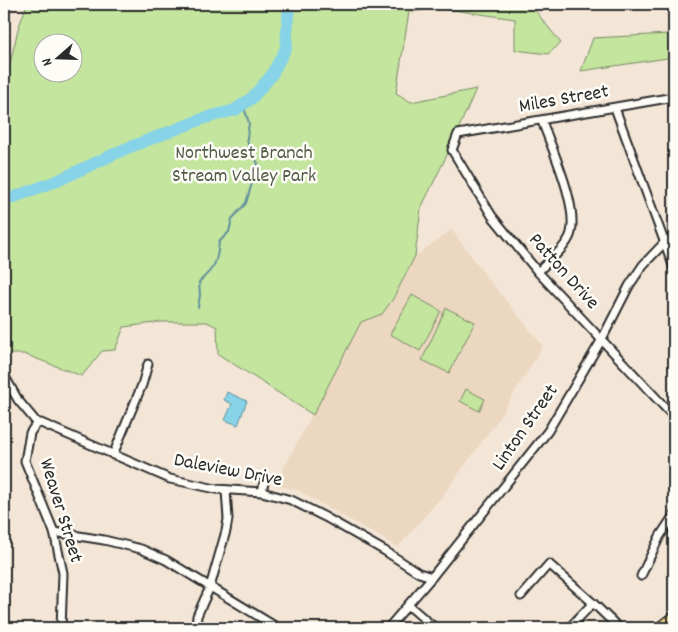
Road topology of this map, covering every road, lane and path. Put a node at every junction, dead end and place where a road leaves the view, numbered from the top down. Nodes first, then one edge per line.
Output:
1 (674, 97) edge
2 (615, 108) junction
3 (542, 121) junction
4 (458, 134) joint
5 (674, 236) edge
6 (664, 243) junction
7 (674, 268) edge
8 (538, 272) junction
9 (602, 339) junction
10 (148, 364) dead end
11 (4, 375) edge
12 (674, 417) edge
13 (38, 424) junction
14 (113, 455) junction
15 (264, 482) dead end
16 (226, 490) junction
17 (262, 492) junction
18 (674, 515) edge
19 (54, 532) junction
20 (641, 576) dead end
21 (432, 577) junction
22 (210, 587) junction
23 (521, 596) dead end
24 (593, 603) junction
25 (408, 605) junction
26 (674, 618) edge
27 (4, 625) edge
28 (7, 628) edge
29 (61, 628) edge
30 (196, 628) edge
31 (278, 628) edge
32 (388, 628) edge
33 (435, 628) edge
34 (569, 628) edge
35 (619, 628) edge
36 (661, 628) edge

1 - 2 street, Miles Street
2 - 3 street, Miles Street
2 - 6 street
3 - 4 street, Miles Street
3 - 8 street
4 - 8 street, Patton Drive
5 - 6 street, Linton Street
6 - 7 street
6 - 9 street, Linton Street
8 - 9 street, Patton Drive
9 - 12 street, Patton Drive
9 - 21 street, Linton Street
10 - 14 street
11 - 13 street
13 - 14 street, Daleview Drive
13 - 19 street, Weaver Street
14 - 16 street, Daleview Drive
15 - 17 street
16 - 17 street, Daleview Drive
16 - 22 street
17 - 21 street, Daleview Drive
18 - 20 street
19 - 22 street
19 - 29 street, Weaver Street
21 - 25 street, Linton Street
22 - 30 street
22 - 31 street
23 - 24 street
24 - 34 street
24 - 35 street
25 - 32 street, Linton Street
25 - 33 street
26 - 36 main road
27 - 28 street

